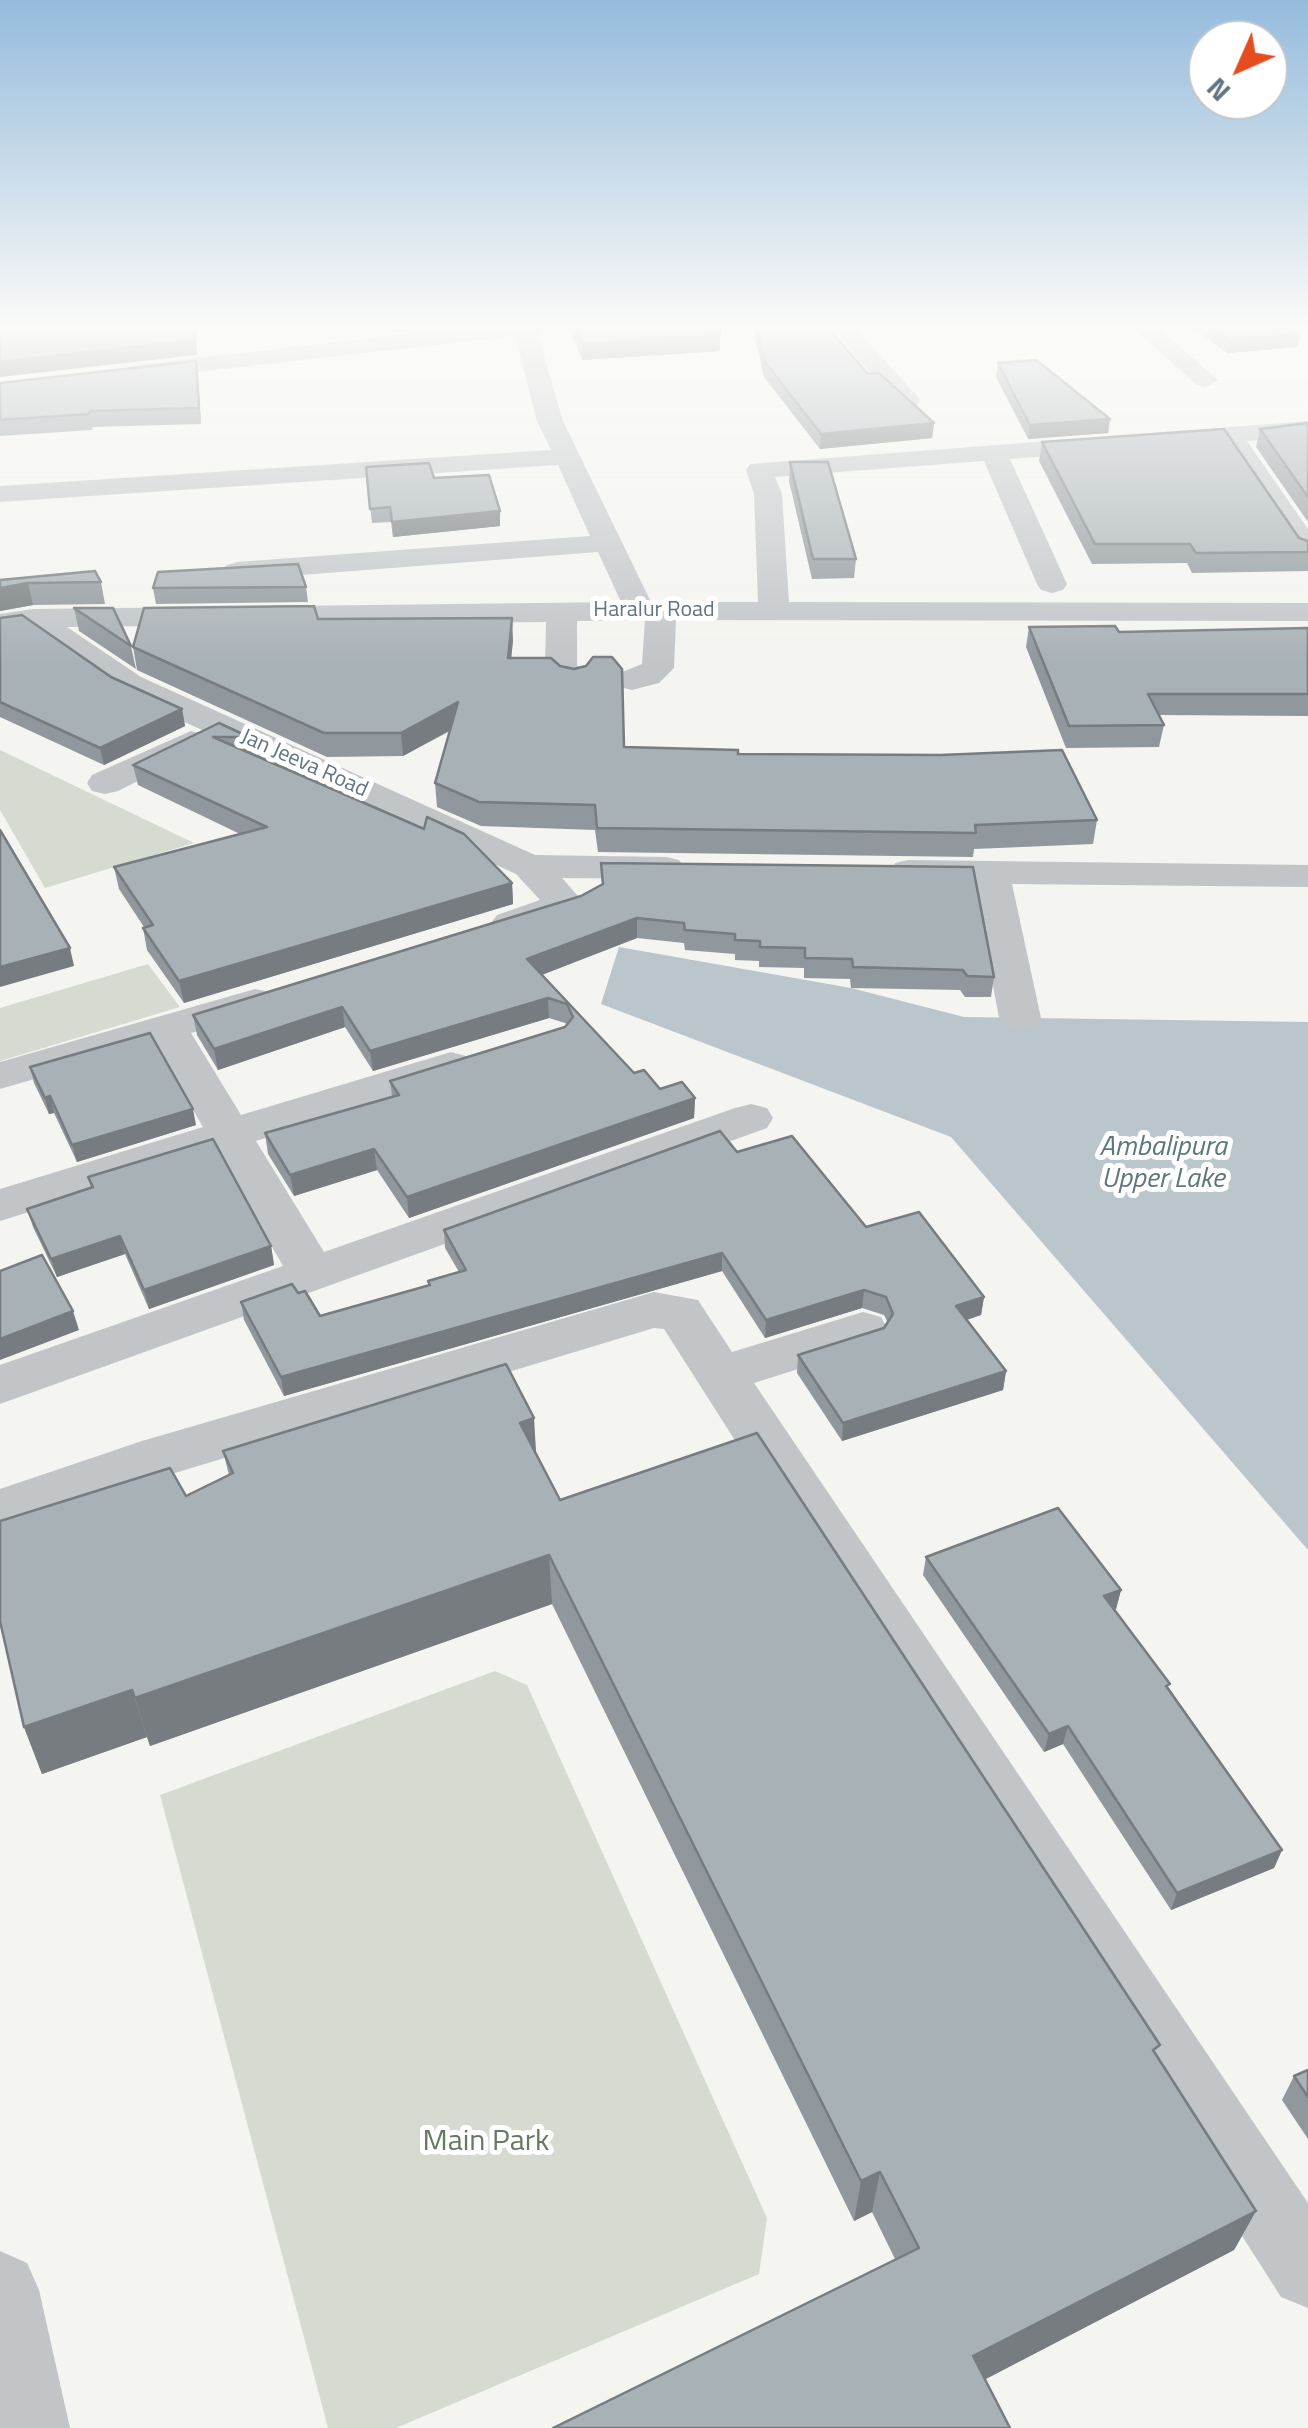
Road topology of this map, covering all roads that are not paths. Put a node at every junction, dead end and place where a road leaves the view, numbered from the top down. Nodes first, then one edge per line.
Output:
1 (558, 438) edge
2 (1200, 438) edge
3 (1232, 438) edge
4 (994, 454) junction
5 (566, 457) junction
6 (0, 494) edge
7 (608, 543) junction
8 (1308, 550) edge
9 (216, 572) edge
10 (1052, 584) dead end
11 (651, 611) junction
12 (774, 611) junction
13 (562, 612) junction
14 (1308, 612) edge
15 (17, 620) edge
16 (574, 678) edge
17 (632, 680) dead end
18 (221, 726) junction
19 (105, 783) dead end
20 (529, 866) junction
21 (702, 868) edge
22 (876, 870) edge
23 (991, 872) junction
24 (1308, 876) edge
25 (481, 932) edge
26 (292, 990) edge
27 (1020, 1018) dead end
28 (166, 1027) junction
29 (493, 1052) edge
30 (0, 1076) edge
31 (751, 1118) dead end
32 (228, 1133) junction
33 (0, 1205) edge
34 (311, 1271) junction
35 (863, 1330) edge
36 (722, 1374) junction
37 (0, 1385) edge
38 (0, 1512) edge
39 (1308, 2270) edge
40 (0, 2290) edge
41 (29, 2428) edge

1 - 5 street
2 - 4 street
3 - 8 street
4 - 10 street
4 - 12 street
5 - 6 street
5 - 7 street
7 - 9 street
7 - 11 street
11 - 12 street, Haralur Road
11 - 13 street, Haralur Road
11 - 17 street
12 - 14 street, Haralur Road
13 - 15 street, Haralur Road
13 - 16 street
15 - 18 street, Jan Jeeva Road
18 - 19 street
18 - 20 street, Jan Jeeva Road
20 - 21 street
20 - 25 street
22 - 23 street
23 - 24 street
23 - 27 street
26 - 28 street
28 - 30 street
28 - 32 street
29 - 32 street
31 - 34 street
32 - 33 street
32 - 34 street
34 - 37 street
35 - 36 street
36 - 38 street
36 - 39 street
40 - 41 street

